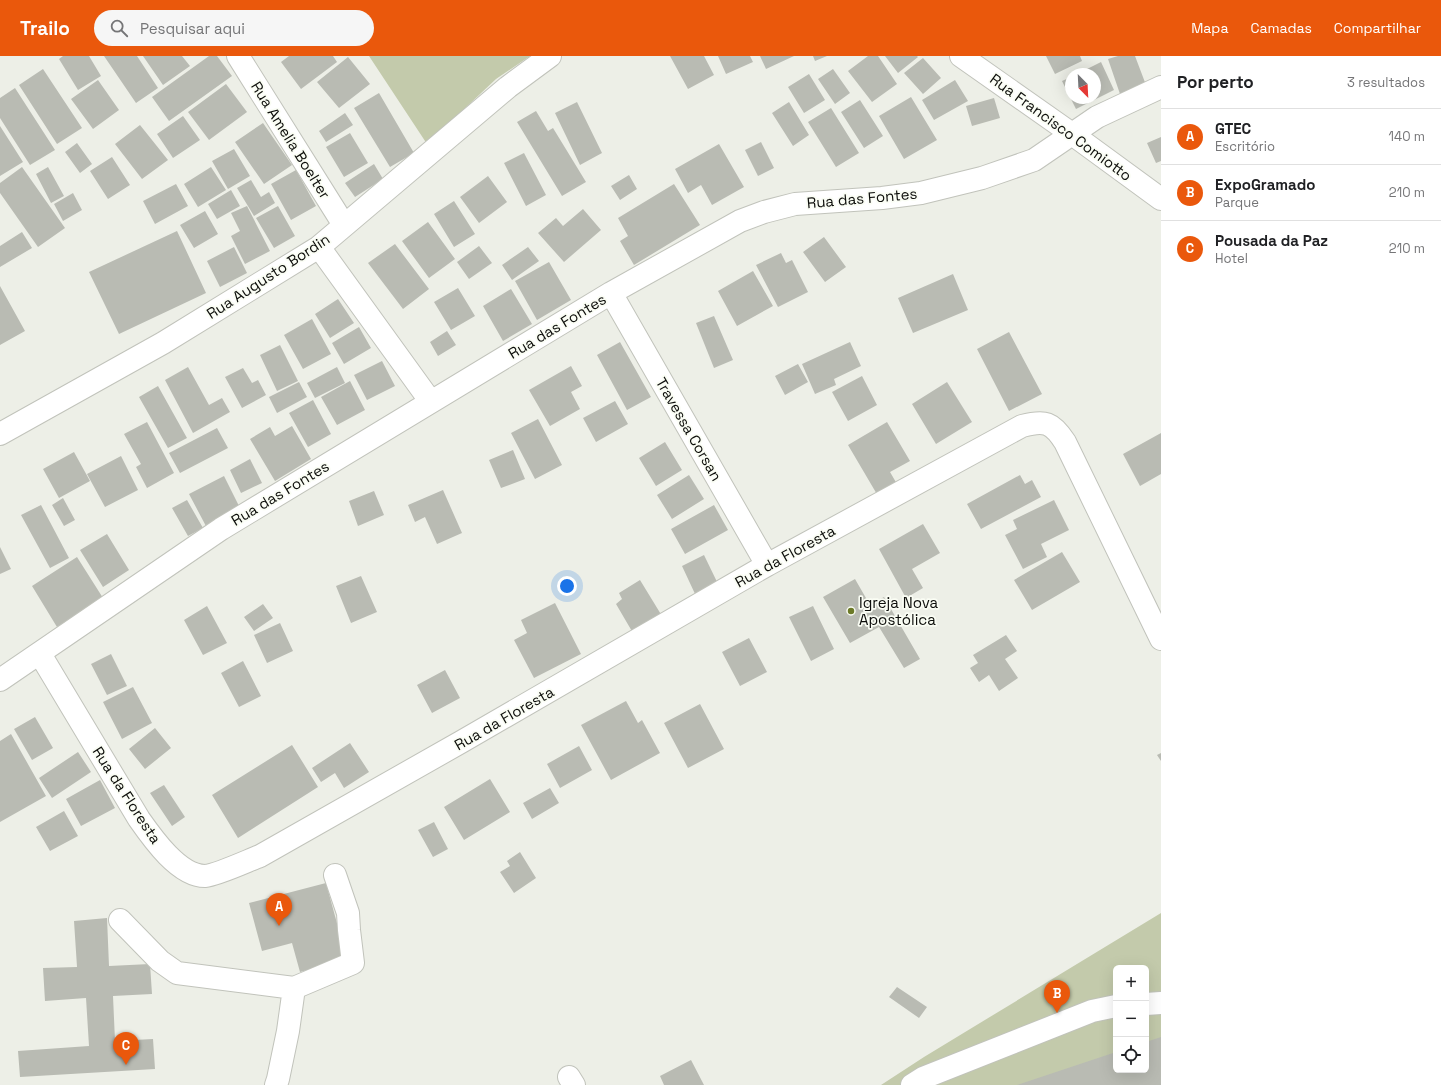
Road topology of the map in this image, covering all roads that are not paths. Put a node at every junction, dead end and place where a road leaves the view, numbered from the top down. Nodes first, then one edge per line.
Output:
1 (238, 56) edge
2 (550, 56) edge
3 (961, 56) edge
4 (1161, 87) edge
5 (1072, 134) junction
6 (1161, 199) edge
7 (344, 225) junction
8 (319, 247) junction
9 (611, 293) junction
10 (431, 402) junction
11 (0, 434) edge
12 (767, 565) junction
13 (1161, 639) edge
14 (40, 654) junction
15 (0, 680) edge
16 (335, 875) dead end
17 (120, 920) dead end
18 (294, 988) junction
19 (1161, 1003) edge
20 (1149, 1004) edge
21 (1113, 1007) edge
22 (276, 1085) edge
23 (912, 1085) edge

1 - 7 street, Rua Amelia Boelter
2 - 7 street, Rua Augusto Bordin
3 - 5 street, Rua Francisco Comiotto
4 - 5 street, Rua das Fontes
5 - 6 street, Rua Francisco Comiotto
5 - 9 street, Rua das Fontes
7 - 8 street, Rua Augusto Bordin
8 - 10 street
8 - 11 street, Rua Augusto Bordin
9 - 10 street, Rua das Fontes
9 - 12 street, Travessa Corsan
10 - 14 street, Rua das Fontes
12 - 13 street, Rua da Floresta
12 - 14 street, Rua da Floresta
14 - 15 street, Rua das Fontes
16 - 18 street
17 - 18 street
18 - 22 street
19 - 20 street
21 - 23 street

